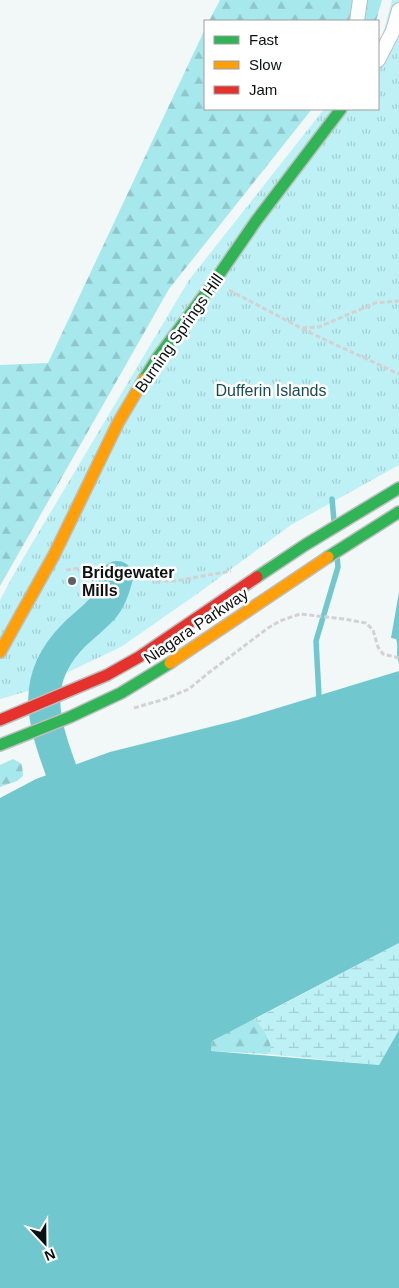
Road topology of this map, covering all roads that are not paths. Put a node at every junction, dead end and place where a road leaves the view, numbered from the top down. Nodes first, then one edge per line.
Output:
1 (360, 0) edge
2 (399, 10) edge
3 (357, 20) edge
4 (379, 58) edge
5 (341, 110) edge
6 (399, 488) edge
7 (399, 512) edge
8 (0, 652) edge
9 (0, 720) edge
10 (0, 745) edge

1 - 3 street
2 - 4 street
5 - 8 main road, Burning Springs Hill
6 - 9 main road, Niagara Parkway
7 - 10 main road, Niagara Parkway

